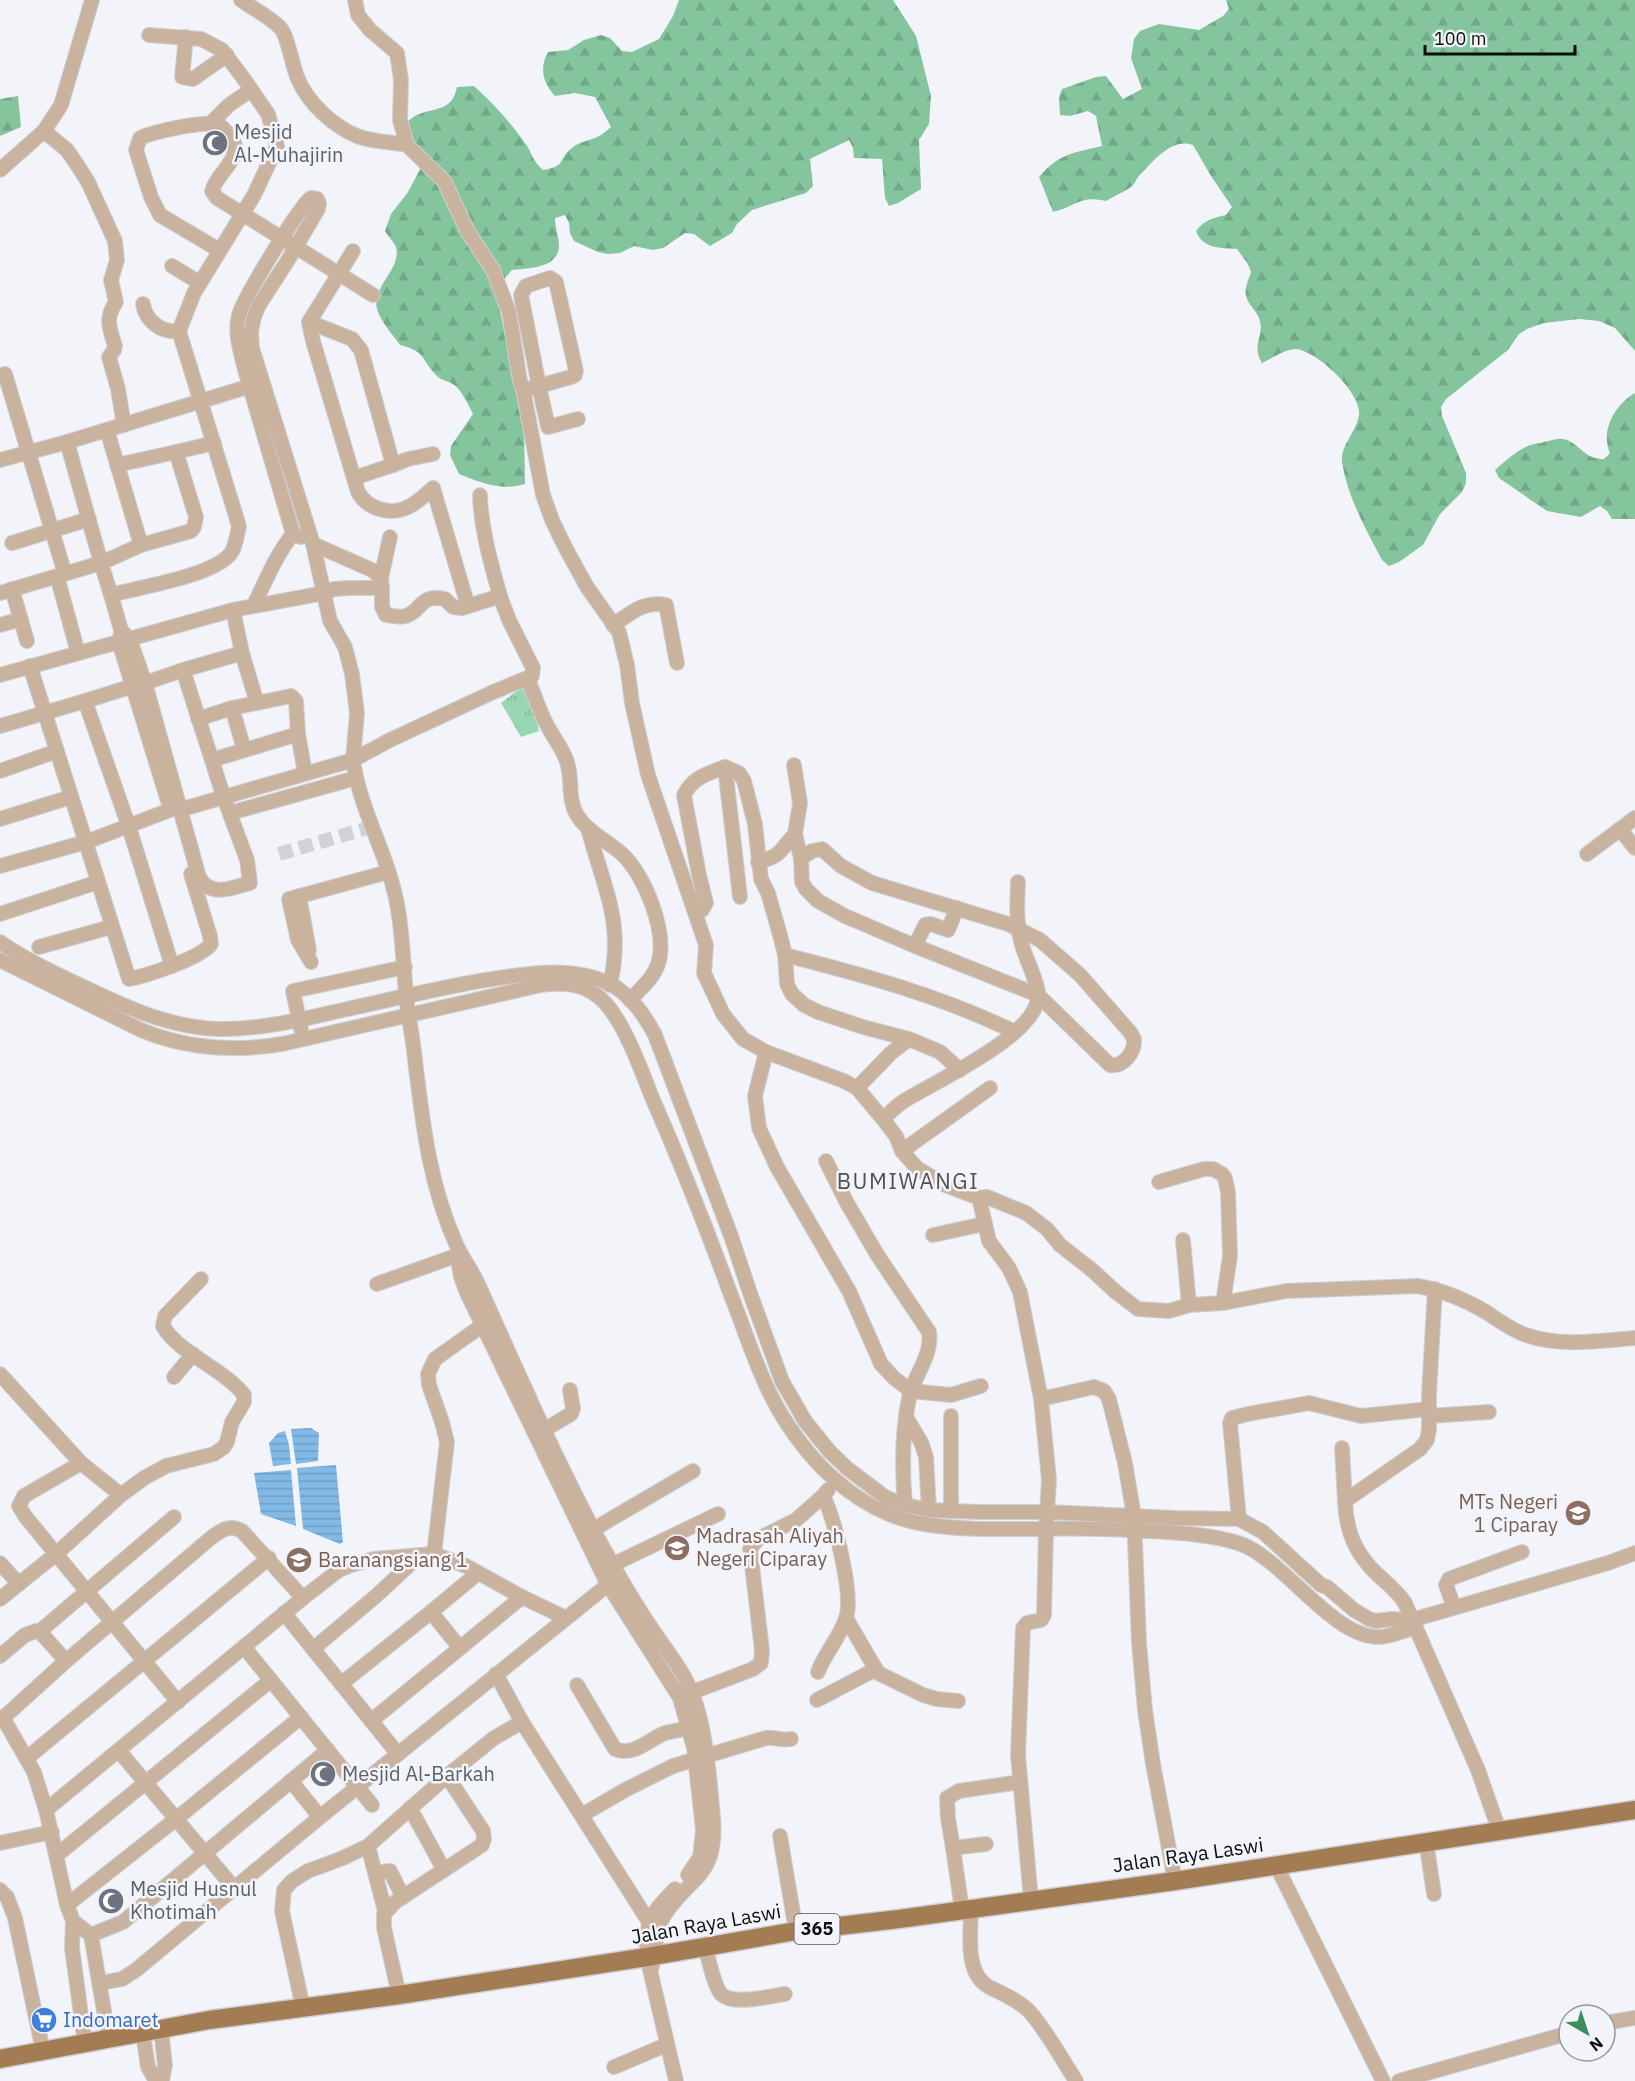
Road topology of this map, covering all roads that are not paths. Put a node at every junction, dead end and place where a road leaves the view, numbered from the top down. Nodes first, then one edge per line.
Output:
1 (92, 0) edge
2 (241, 0) edge
3 (355, 0) edge
4 (149, 34) dead end
5 (186, 37) junction
6 (227, 56) junction
7 (251, 90) junction
8 (210, 124) junction
9 (44, 131) junction
10 (407, 145) junction
11 (0, 170) edge
12 (243, 215) junction
13 (283, 238) junction
14 (297, 246) junction
15 (219, 250) junction
16 (353, 251) dead end
17 (172, 266) dead end
18 (338, 274) junction
19 (200, 283) junction
20 (373, 295) dead end
21 (143, 304) dead end
22 (309, 322) junction
23 (179, 331) junction
24 (5, 374) dead end
25 (256, 384) junction
26 (539, 386) junction
27 (523, 389) junction
28 (200, 401) junction
29 (578, 419) dead end
30 (124, 425) junction
31 (107, 430) junction
32 (67, 442) junction
33 (214, 443) junction
34 (30, 452) junction
35 (176, 452) junction
36 (433, 454) dead end
37 (0, 460) edge
38 (117, 465) junction
39 (393, 465) junction
40 (354, 478) junction
41 (480, 495) dead end
42 (89, 519) junction
43 (52, 530) junction
44 (293, 534) junction
45 (390, 537) dead end
46 (12, 543) dead end
47 (312, 543) junction
48 (141, 545) junction
49 (101, 563) junction
50 (61, 575) junction
51 (382, 583) junction
52 (6, 591) edge
53 (324, 593) junction
54 (111, 595) junction
55 (500, 596) junction
56 (254, 605) junction
57 (468, 606) junction
58 (233, 610) junction
59 (21, 619) junction
60 (613, 624) junction
61 (0, 625) edge
62 (123, 637) junction
63 (27, 641) dead end
64 (242, 653) junction
65 (78, 654) junction
66 (677, 663) dead end
67 (30, 666) junction
68 (183, 670) junction
69 (0, 675) edge
70 (528, 679) junction
71 (139, 684) junction
72 (85, 701) junction
73 (257, 703) junction
74 (232, 708) junction
75 (44, 713) junction
76 (198, 719) junction
77 (0, 726) edge
78 (298, 734) junction
79 (244, 749) junction
80 (57, 751) junction
81 (212, 760) junction
82 (353, 760) junction
83 (794, 765) dead end
84 (725, 767) junction
85 (0, 771) edge
86 (311, 771) junction
87 (356, 778) junction
88 (333, 783) junction
89 (71, 797) junction
90 (224, 798) junction
91 (175, 810) junction
92 (230, 813) junction
93 (1635, 818) edge
94 (0, 819) edge
95 (129, 827) junction
96 (588, 828) junction
97 (1620, 829) junction
98 (795, 834) junction
99 (86, 842) junction
100 (1635, 848) edge
101 (1587, 854) dead end
102 (801, 858) junction
103 (758, 862) junction
104 (0, 866) edge
105 (388, 872) junction
106 (98, 882) junction
107 (1018, 882) dead end
108 (299, 896) dead end
109 (740, 897) dead end
110 (957, 908) junction
111 (696, 913) junction
112 (0, 915) edge
113 (111, 927) junction
114 (1018, 928) junction
115 (0, 942) edge
116 (915, 946) junction
117 (39, 947) dead end
118 (785, 955) junction
119 (0, 960) edge
120 (172, 966) junction
121 (405, 967) junction
122 (129, 979) junction
123 (610, 985) junction
124 (1038, 995) junction
125 (630, 1000) junction
126 (117, 1002) junction
127 (408, 1005) junction
128 (301, 1029) junction
129 (1015, 1032) junction
130 (909, 1039) junction
131 (766, 1052) junction
132 (960, 1070) junction
133 (857, 1088) junction
134 (990, 1088) dead end
135 (678, 1098) junction
136 (656, 1104) junction
137 (883, 1119) junction
138 (678, 1129) junction
139 (902, 1151) junction
140 (826, 1161) dead end
141 (1159, 1182) dead end
142 (979, 1198) junction
143 (984, 1224) junction
144 (933, 1235) dead end
145 (721, 1240) junction
146 (1183, 1240) dead end
147 (458, 1252) junction
148 (201, 1279) dead end
149 (377, 1284) dead end
150 (1435, 1289) junction
151 (1223, 1303) junction
152 (1189, 1305) junction
153 (487, 1322) junction
154 (761, 1328) junction
155 (746, 1334) junction
156 (1635, 1338) edge
157 (194, 1354) junction
158 (0, 1374) edge
159 (174, 1377) dead end
160 (776, 1384) junction
161 (981, 1386) dead end
162 (518, 1389) junction
163 (570, 1390) dead end
164 (911, 1391) junction
165 (1041, 1399) junction
166 (1429, 1412) junction
167 (1489, 1412) dead end
168 (951, 1416) dead end
169 (906, 1417) junction
170 (544, 1430) junction
171 (1342, 1448) dead end
172 (81, 1462) junction
173 (693, 1471) dead end
174 (841, 1475) junction
175 (121, 1495) junction
176 (823, 1496) junction
177 (1345, 1501) junction
178 (905, 1505) junction
179 (929, 1510) junction
180 (951, 1511) junction
181 (718, 1514) dead end
182 (174, 1517) dead end
183 (1239, 1519) junction
184 (1047, 1520) junction
185 (1134, 1522) junction
186 (594, 1529) junction
187 (1522, 1552) dead end
188 (1635, 1553) edge
189 (56, 1554) junction
190 (427, 1554) junction
191 (269, 1558) junction
192 (0, 1563) edge
193 (478, 1573) junction
194 (613, 1575) junction
195 (19, 1584) junction
196 (87, 1591) junction
197 (522, 1597) junction
198 (303, 1598) junction
199 (0, 1599) edge
200 (1454, 1607) junction
201 (432, 1612) junction
202 (284, 1613) junction
203 (566, 1618) junction
204 (846, 1618) junction
205 (112, 1622) junction
206 (1414, 1624) junction
207 (39, 1632) junction
208 (244, 1647) junction
209 (460, 1648) junction
210 (313, 1649) junction
211 (0, 1656) edge
212 (143, 1660) junction
213 (66, 1661) junction
214 (876, 1669) junction
215 (818, 1672) dead end
216 (496, 1674) junction
217 (271, 1680) junction
218 (342, 1684) junction
219 (578, 1685) dead end
220 (686, 1695) junction
221 (818, 1700) dead end
222 (958, 1701) dead end
223 (178, 1702) junction
224 (301, 1717) junction
225 (1, 1718) edge
226 (371, 1721) junction
227 (522, 1722) junction
228 (689, 1728) junction
229 (791, 1739) dead end
230 (328, 1750) junction
231 (119, 1751) junction
232 (398, 1754) junction
233 (27, 1758) junction
234 (700, 1758) junction
235 (447, 1776) junction
236 (291, 1781) junction
237 (146, 1782) junction
238 (1020, 1782) junction
239 (357, 1787) junction
240 (372, 1805) dead end
241 (410, 1808) junction
242 (46, 1810) junction
243 (1635, 1810) edge
244 (582, 1815) junction
245 (320, 1817) junction
246 (176, 1819) junction
247 (1499, 1830) junction
248 (52, 1832) junction
249 (780, 1836) dead end
250 (1426, 1841) junction
251 (0, 1843) edge
252 (986, 1844) dead end
253 (368, 1846) junction
254 (953, 1848) junction
255 (206, 1853) junction
256 (57, 1855) junction
257 (1276, 1865) junction
258 (444, 1870) junction
259 (375, 1873) junction
260 (1175, 1881) junction
261 (234, 1887) junction
262 (0, 1890) edge
263 (1434, 1894) dead end
264 (403, 1897) junction
265 (1031, 1900) junction
266 (67, 1905) junction
267 (967, 1910) junction
268 (385, 1911) junction
269 (73, 1921) junction
270 (649, 1922) junction
271 (796, 1931) junction
272 (91, 1935) junction
273 (705, 1946) junction
274 (652, 1960) junction
275 (100, 1983) junction
276 (785, 1994) dead end
277 (399, 1995) junction
278 (303, 2008) junction
279 (1635, 2018) edge
280 (1617, 2021) edge
281 (152, 2032) junction
282 (1557, 2036) edge
283 (109, 2040) junction
284 (85, 2044) junction
285 (666, 2045) junction
286 (43, 2051) junction
287 (0, 2059) edge
288 (614, 2067) dead end
289 (156, 2081) edge
290 (162, 2081) edge
291 (676, 2081) edge
292 (1076, 2081) edge
293 (1383, 2081) edge
294 (1399, 2081) edge

1 - 9 street
2 - 10 street
3 - 10 street
4 - 5 street
5 - 6 street
5 - 6 street
6 - 7 street
7 - 8 street
7 - 12 street
8 - 12 street
8 - 15 street
9 - 11 street
9 - 30 street
10 - 27 street
12 - 13 street
12 - 15 street
13 - 14 street
13 - 14 street
13 - 25 street
14 - 18 street
14 - 25 street
15 - 19 street
16 - 18 street
17 - 19 street
18 - 20 street
18 - 22 street
19 - 23 street
21 - 23 street
22 - 39 street
22 - 40 street
23 - 28 street
24 - 34 street
25 - 28 street
25 - 44 street
25 - 47 street
26 - 26 street
26 - 27 street
26 - 29 street
27 - 60 street
28 - 30 street
28 - 33 street
30 - 31 street
31 - 32 street
31 - 38 street
32 - 34 street
32 - 42 street
33 - 35 street
33 - 54 street
34 - 37 street
34 - 43 street
35 - 38 street
35 - 48 street
36 - 39 street
38 - 48 street
39 - 40 street
40 - 57 street
41 - 55 street
42 - 43 street
42 - 49 street
43 - 46 street
43 - 50 street
44 - 47 street
44 - 56 street
45 - 51 street
47 - 51 street
47 - 53 street
48 - 49 street
49 - 50 street
49 - 54 street
50 - 52 street
50 - 65 street
51 - 53 street
51 - 57 street
52 - 59 street
53 - 56 street
53 - 82 street
54 - 62 street
55 - 57 street
55 - 70 street
56 - 58 street
58 - 62 street
58 - 64 street
59 - 61 street
59 - 63 street
60 - 66 street
60 - 111 street
62 - 65 street
62 - 71 street
64 - 68 street
64 - 73 street
65 - 67 street
67 - 69 street
67 - 75 street
68 - 71 street
68 - 76 street
70 - 82 street
70 - 96 street
71 - 72 street
71 - 91 street
72 - 75 street
72 - 95 street
73 - 74 street
73 - 78 street
74 - 76 street
74 - 79 street
75 - 77 street
75 - 80 street
76 - 81 street
78 - 79 street
78 - 86 street
79 - 81 street
80 - 85 street
80 - 89 street
81 - 90 street
82 - 86 street
82 - 87 street
83 - 98 street
84 - 103 street
84 - 109 street
84 - 111 street
86 - 88 street
86 - 90 street
87 - 88 street
87 - 105 street
88 - 92 street
89 - 94 street
89 - 99 street
90 - 91 street
90 - 92 street
91 - 92 street
91 - 95 street
91 - 120 street
93 - 97 street
95 - 99 street
95 - 120 street
96 - 123 street
96 - 125 street
97 - 100 street
97 - 101 street
98 - 102 street
98 - 103 street
99 - 104 street
99 - 106 street
102 - 110 street
102 - 116 street
103 - 118 street
105 - 108 street
105 - 121 street
106 - 112 street
106 - 113 street
107 - 114 street
110 - 114 street
110 - 116 street
111 - 131 street
113 - 117 street
113 - 122 street
114 - 124 street
114 - 124 street
115 - 126 street
116 - 124 street
118 - 129 street
118 - 130 street
119 - 128 street
120 - 122 street
121 - 127 street
121 - 128 street
122 - 126 street
123 - 125 street
123 - 127 street
124 - 129 street
125 - 135 street
126 - 128 street
127 - 128 street
127 - 128 street
127 - 136 street
127 - 147 street
129 - 132 street
130 - 132 street
130 - 133 street
131 - 133 street
131 - 164 street
132 - 137 street
133 - 137 street
134 - 139 street
135 - 136 street
135 - 138 street
136 - 138 street
137 - 139 street
138 - 145 street
138 - 145 street
139 - 142 street
140 - 164 street
141 - 151 street
142 - 143 street
142 - 152 street
143 - 144 street
143 - 165 street
145 - 154 street
145 - 155 street
146 - 152 street
147 - 149 street
147 - 153 street
148 - 157 street
150 - 151 street
150 - 156 street
150 - 166 street
151 - 152 street
153 - 162 street
153 - 190 street
154 - 155 street
154 - 160 street
155 - 160 street
157 - 159 street
157 - 175 street
158 - 172 street
160 - 174 street
161 - 164 street
162 - 170 street
162 - 194 street
163 - 170 street
164 - 169 street
165 - 184 street
165 - 185 street
166 - 167 street
166 - 177 street
166 - 183 street
168 - 180 street
169 - 178 street
169 - 179 street
170 - 186 street
171 - 177 street
172 - 175 street
172 - 189 street
173 - 186 street
174 - 176 street
174 - 178 street
174 - 184 street
175 - 189 street
176 - 204 street
176 - 220 street
177 - 206 street
178 - 179 street
179 - 180 street
180 - 184 street
181 - 194 street
182 - 196 street
183 - 185 street
183 - 206 street
184 - 185 street
184 - 238 street
185 - 206 street
185 - 260 street
186 - 194 street
187 - 200 street
188 - 200 street
189 - 195 street
189 - 196 street
190 - 193 street
190 - 198 street
190 - 210 street
191 - 198 street
191 - 205 street
191 - 212 street
192 - 195 street
193 - 197 street
193 - 201 street
194 - 203 street
194 - 220 street
195 - 199 street
196 - 205 street
196 - 207 street
197 - 203 street
197 - 209 street
198 - 202 street
200 - 206 street
201 - 209 street
201 - 218 street
202 - 208 street
202 - 210 street
203 - 216 street
204 - 214 street
204 - 215 street
205 - 212 street
205 - 213 street
206 - 247 street
207 - 211 street
207 - 213 street
208 - 217 street
208 - 223 street
209 - 226 street
210 - 218 street
212 - 223 street
212 - 233 street
213 - 225 street
214 - 221 street
214 - 222 street
216 - 227 street
216 - 232 street
217 - 224 street
217 - 237 street
218 - 226 street
219 - 228 street
220 - 228 street
220 - 234 street
223 - 231 street
224 - 230 street
224 - 246 street
225 - 233 street
226 - 232 street
227 - 235 street
227 - 244 street
228 - 234 street
229 - 234 street
230 - 236 street
230 - 239 street
231 - 237 street
231 - 242 street
232 - 239 street
233 - 242 street
234 - 244 street
234 - 270 street
234 - 274 street
235 - 241 street
235 - 258 street
236 - 245 street
236 - 255 street
237 - 246 street
237 - 256 street
238 - 254 street
238 - 265 street
239 - 240 street
239 - 245 street
241 - 253 street
241 - 258 street
242 - 248 street
243 - 247 main road, Jalan Raya Laswi / 365
244 - 270 street
245 - 261 street
246 - 255 street
246 - 266 street
247 - 250 main road, Jalan Raya Laswi / 365
248 - 251 street
248 - 256 street
249 - 271 street
250 - 257 main road, Jalan Raya Laswi / 365
250 - 263 street
252 - 254 street
253 - 259 street
253 - 278 street
254 - 267 street
255 - 261 street
255 - 272 street
256 - 266 street
257 - 260 main road, Jalan Raya Laswi / 365
257 - 293 street
258 - 264 street
259 - 264 street
259 - 268 street
260 - 265 main road, Jalan Raya Laswi / 365
261 - 275 street
262 - 286 street
264 - 268 street
265 - 267 main road, Jalan Raya Laswi / 365
266 - 269 street
267 - 271 main road, Jalan Raya Laswi / 365
267 - 292 street
268 - 277 street
269 - 272 street
269 - 284 street
270 - 274 street
271 - 273 main road, Jalan Raya Laswi / 365
272 - 275 street
273 - 274 main road, Jalan Raya Laswi / 365
273 - 276 street
274 - 277 main road, Jalan Raya Laswi / 365
274 - 285 street
275 - 283 street
277 - 278 main road, Jalan Raya Laswi / 365
278 - 281 main road, Jalan Raya Laswi / 365
279 - 280 street
281 - 283 main road, Jalan Raya Laswi / 365
281 - 289 street
281 - 290 street
282 - 294 street
283 - 284 main road, Jalan Raya Laswi / 365
284 - 286 main road, Jalan Raya Laswi / 365
285 - 288 street
285 - 291 street
286 - 287 main road, Jalan Raya Laswi / 365

